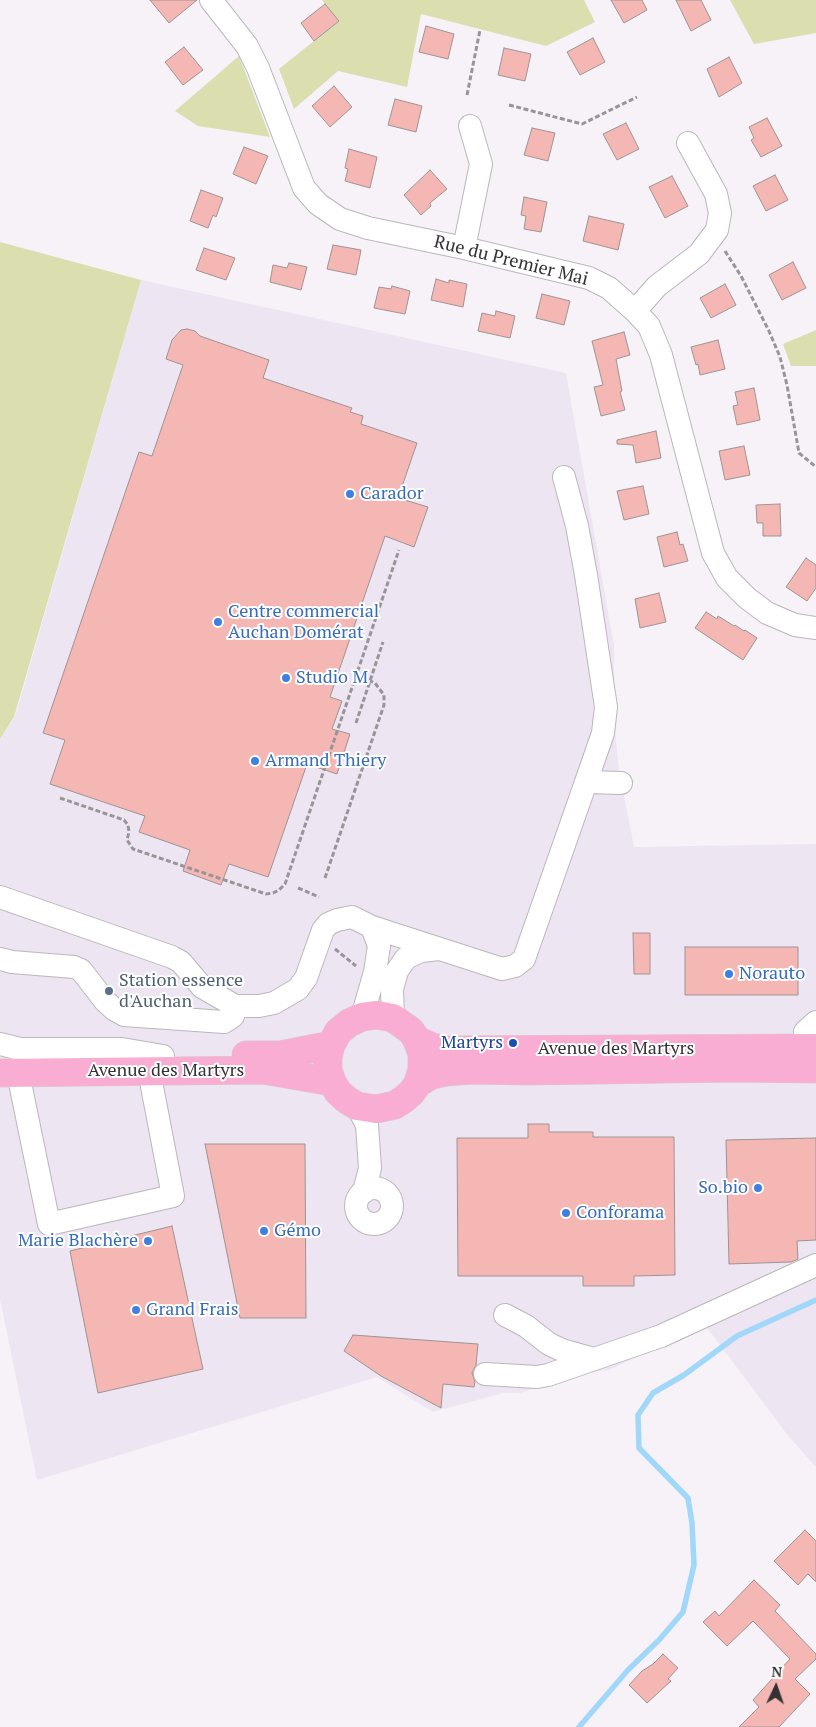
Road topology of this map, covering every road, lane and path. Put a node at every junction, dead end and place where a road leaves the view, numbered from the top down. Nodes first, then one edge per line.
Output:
1 (211, 0) edge
2 (480, 30) dead end
3 (467, 94) dead end
4 (637, 97) dead end
5 (509, 105) dead end
6 (470, 126) dead end
7 (688, 144) dead end
8 (713, 237) junction
9 (464, 248) junction
10 (635, 311) junction
11 (816, 467) edge
12 (564, 477) dead end
13 (398, 550) dead end
14 (816, 628) edge
15 (383, 642) dead end
16 (370, 681) junction
17 (356, 723) dead end
18 (586, 782) junction
19 (621, 783) dead end
20 (60, 798) dead end
21 (325, 878) dead end
22 (298, 888) dead end
23 (0, 897) edge
24 (319, 897) dead end
25 (372, 927) junction
26 (332, 946) dead end
27 (440, 949) junction
28 (4, 962) edge
29 (359, 968) dead end
30 (235, 1006) junction
31 (362, 1016) junction
32 (393, 1018) junction
33 (816, 1022) edge
34 (417, 1040) junction
35 (0, 1044) edge
36 (331, 1045) junction
37 (812, 1055) edge
38 (156, 1064) junction
39 (6, 1068) edge
40 (332, 1082) junction
41 (418, 1083) junction
42 (395, 1105) junction
43 (357, 1106) junction
44 (816, 1265) edge
45 (505, 1315) dead end
46 (594, 1359) junction
47 (485, 1374) dead end

1 - 9 street, Rue du Premier Mai
2 - 3 path
4 - 5 path
6 - 9 street
7 - 8 street
8 - 10 street
8 - 11 path
9 - 10 street, Rue du Premier Mai
10 - 14 street, Rue du Premier Mai
12 - 18 street
13 - 20 path
15 - 16 path
16 - 17 path
16 - 21 path
18 - 19 street
18 - 27 street
22 - 24 path
23 - 30 street
25 - 27 street
25 - 30 street
25 - 31 street
26 - 29 path
27 - 32 street
28 - 30 street
31 - 32 main road
31 - 36 main road
32 - 34 main road
33 - 37 street
34 - 37 main road, Avenue des Martyrs
34 - 41 main road
35 - 38 street
36 - 38 main road, Avenue des Martyrs
36 - 40 main road
37 - 41 main road, Avenue des Martyrs
38 - 39 main road, Avenue des Martyrs
38 - 39 street
38 - 40 main road, Avenue des Martyrs
40 - 43 main road
41 - 42 main road
42 - 43 main road
42 - 43 street
44 - 46 street
45 - 46 street
46 - 47 street

